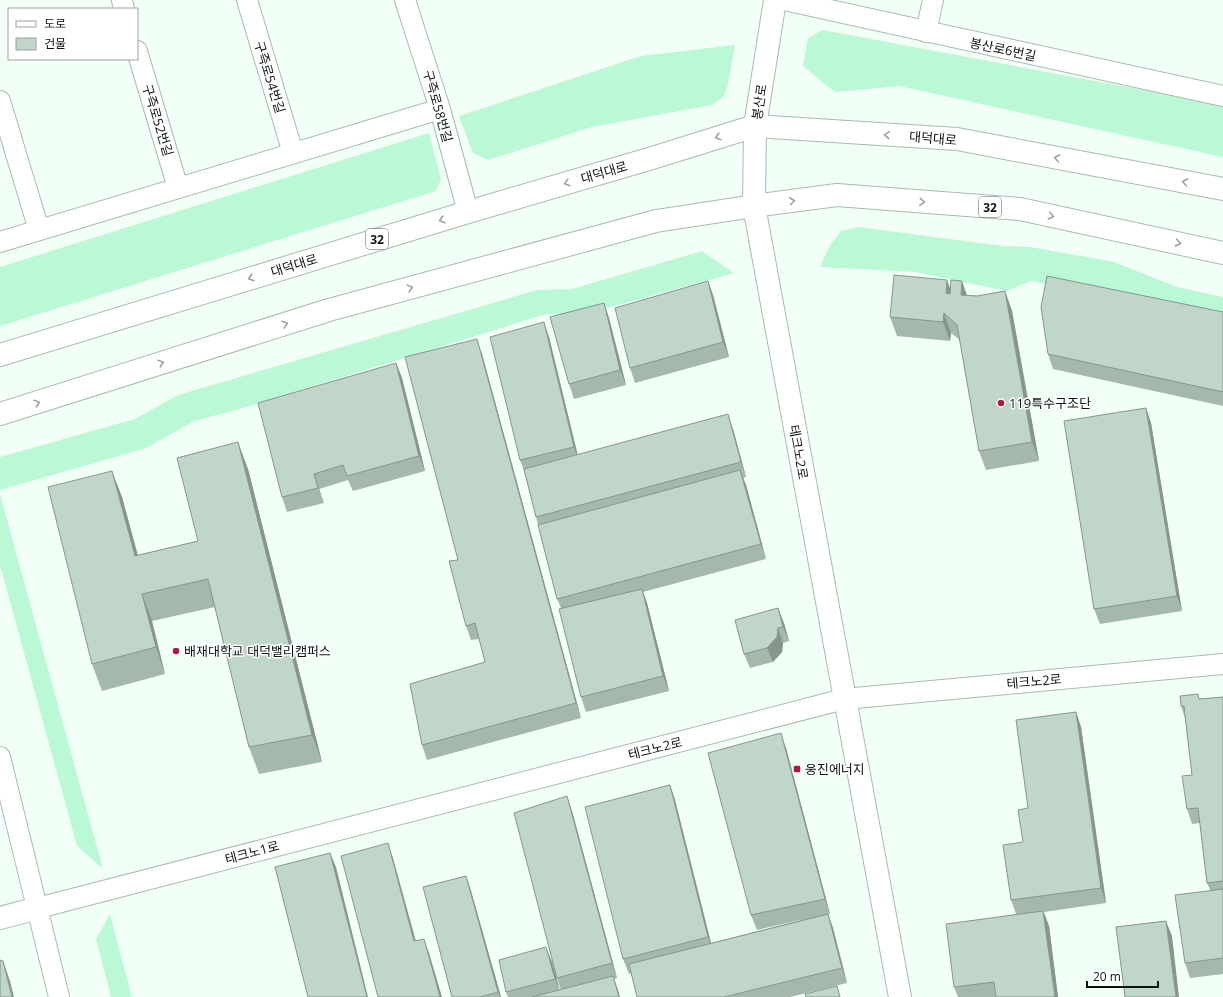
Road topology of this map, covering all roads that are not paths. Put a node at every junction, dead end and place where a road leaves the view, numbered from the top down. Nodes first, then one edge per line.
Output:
1 (247, 0) edge
2 (405, 0) edge
3 (775, 0) edge
4 (784, 0) edge
5 (933, 0) edge
6 (926, 32) junction
7 (138, 54) edge
8 (1223, 96) edge
9 (0, 101) edge
10 (440, 109) junction
11 (755, 126) junction
12 (293, 153) junction
13 (178, 188) junction
14 (1223, 189) edge
15 (754, 206) junction
16 (468, 212) junction
17 (39, 230) junction
18 (0, 242) edge
19 (1223, 253) edge
20 (0, 355) edge
21 (0, 414) edge
22 (1223, 664) edge
23 (844, 699) junction
24 (0, 757) edge
25 (466, 797) joint
26 (38, 908) junction
27 (0, 918) edge
28 (59, 997) edge
29 (900, 997) edge

1 - 12 street, 구즉로54번길
2 - 10 street, 구즉로58번길
3 - 11 main road, 봉산로
4 - 6 street, 봉산로6번길
5 - 6 street
6 - 8 street, 봉산로6번길
7 - 13 street, 구즉로52번길
9 - 17 street
10 - 12 street
10 - 16 street, 구즉로58번길
14 -> 11 main road, 대덕대로 / 32
11 - 15 main road, 봉산로
11 -> 16 main road, 대덕대로 / 32
12 - 13 street
13 - 17 street
15 -> 19 main road, 32
21 -> 15 main road, 32
15 - 23 main road, 테크노2로
16 -> 20 main road, 대덕대로 / 32
17 - 18 street
22 - 23 street, 테크노2로
23 - 25 street, 테크노2로
23 - 29 main road, 테크노2로
24 - 26 street
25 - 26 street, 테크노1로
26 - 27 main road, 테크노1로
26 - 28 street

